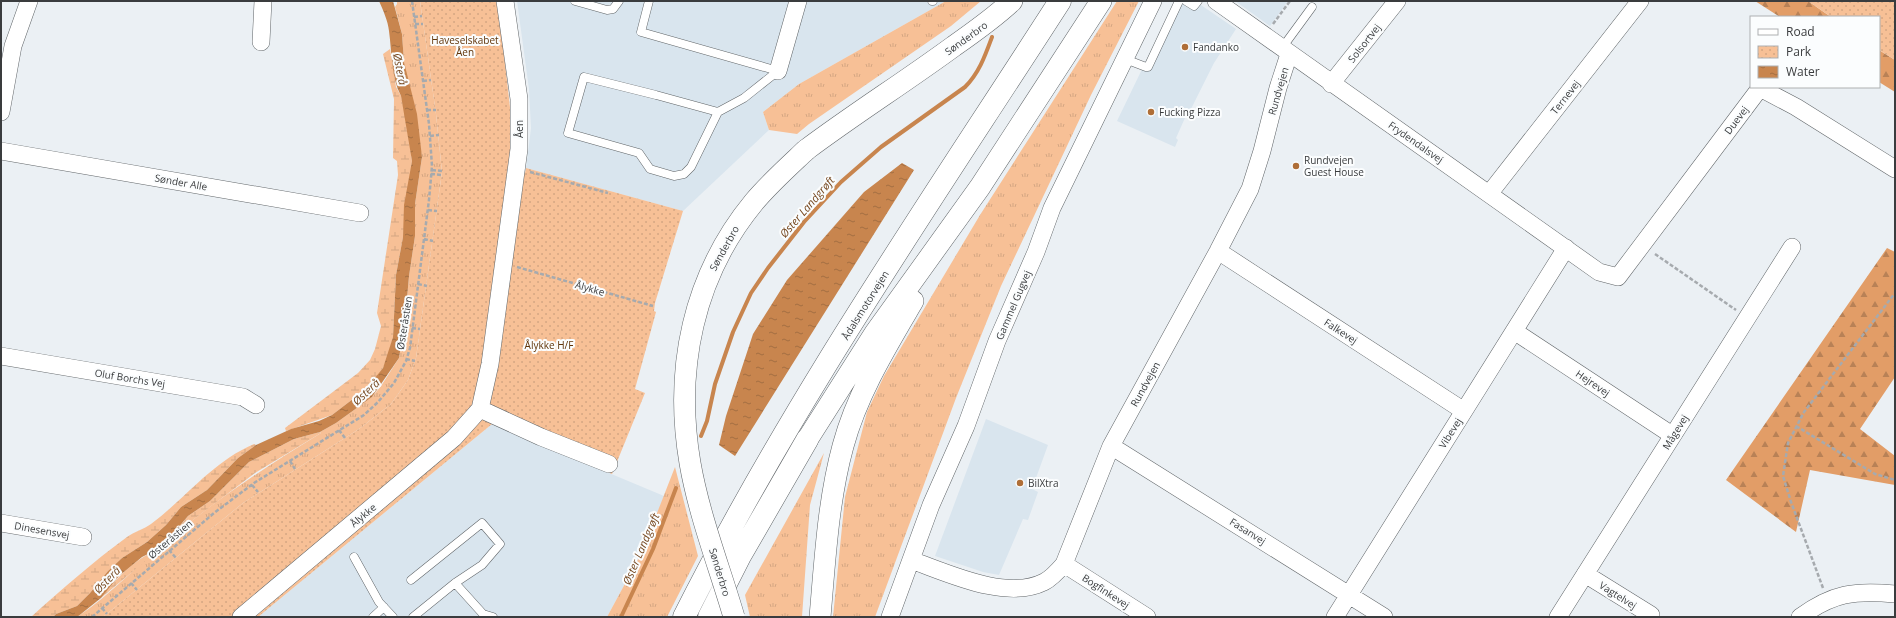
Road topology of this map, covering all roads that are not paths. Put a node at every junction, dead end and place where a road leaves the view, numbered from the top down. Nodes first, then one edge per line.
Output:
1 (29, 1) edge
2 (263, 1) edge
3 (505, 1) edge
4 (575, 1) edge
5 (619, 1) edge
6 (649, 1) edge
7 (798, 1) edge
8 (1012, 1) edge
9 (1060, 1) edge
10 (1101, 1) edge
11 (1153, 1) edge
12 (1179, 1) edge
13 (1186, 1) edge
14 (1198, 1) edge
15 (1216, 1) edge
16 (1397, 1) edge
17 (1640, 1) edge
18 (1312, 7) dead end
19 (261, 42) dead end
20 (1286, 51) junction
21 (1124, 59) junction
22 (778, 71) junction
23 (1332, 84) junction
24 (1, 112) edge
25 (718, 112) junction
26 (1, 151) edge
27 (1895, 169) edge
28 (980, 187) junction
29 (1489, 194) junction
30 (360, 213) dead end
31 (1792, 247) dead end
32 (1566, 248) junction
33 (1218, 251) junction
34 (504, 261) joint
35 (1618, 277) joint
36 (1514, 331) junction
37 (1, 356) edge
38 (256, 406) dead end
39 (480, 409) junction
40 (1464, 412) junction
41 (1672, 436) junction
42 (807, 440) joint
43 (1111, 446) junction
44 (609, 464) dead end
45 (1, 523) edge
46 (83, 537) dead end
47 (354, 557) dead end
48 (911, 560) junction
49 (1064, 564) junction
50 (1585, 574) junction
51 (411, 580) dead end
52 (455, 583) junction
53 (1895, 594) edge
54 (1349, 595) junction
55 (384, 607) junction
56 (1652, 615) dead end
57 (241, 617) edge
58 (372, 617) edge
59 (393, 617) edge
60 (413, 617) edge
61 (493, 617) edge
62 (684, 617) edge
63 (709, 617) edge
64 (734, 617) edge
65 (820, 617) edge
66 (890, 617) edge
67 (1147, 617) edge
68 (1335, 617) edge
69 (1384, 617) edge
70 (1558, 617) edge
71 (1800, 617) edge

1 - 24 street
2 - 19 street
3 - 34 street, Åen
4 - 5 lane
6 - 22 lane
7 - 22 street
8 - 64 street, Sønderbro, bridge
9 - 62 highway, Ådalsmotorvejen
10 - 28 street
11 - 21 street, Gammel Gugvej
12 - 21 lane
13 - 14 lane
15 - 20 street, Frydendalsvej
16 - 23 street, Solsortvej
17 - 29 street, Ternevej
18 - 20 lane
20 - 23 street, Frydendalsvej
20 - 33 street, Rundvejen
21 - 48 street, Gammel Gugvej
22 - 25 lane
23 - 29 street, Frydendalsvej
25 - 25 lane
26 - 30 street, Sønder Alle
27 - 35 street, Duevej
28 - 42 street
28 - 65 street
29 - 32 street, Frydendalsvej
31 - 41 street, Mågevej
32 - 35 street, Frydendalsvej
32 - 36 street, Vibevej
33 - 40 street, Falkevej
33 - 43 street, Rundvejen
34 - 39 street, Ålykke
36 - 40 street, Vibevej
36 - 41 street, Hejrevej
37 - 38 street, Oluf Borchs Vej
39 - 44 street
39 - 57 street, Ålykke
40 - 54 street, Vibevej
41 - 50 street, Mågevej
42 - 63 highway
43 - 49 street, Rundvejen
43 - 54 street, Fasanvej
45 - 46 street, Dinesensvej
47 - 55 lane
48 - 49 street, Rundvejen
48 - 66 street, Gammel Gugvej
49 - 67 street, Bogfinkevej
50 - 56 street, Vagtelvej
50 - 70 street, Mågevej
51 - 52 lane
52 - 60 lane
52 - 61 lane
53 - 71 street
54 - 68 street, Vibevej
54 - 69 street, Fasanvej
55 - 58 lane
55 - 59 lane

